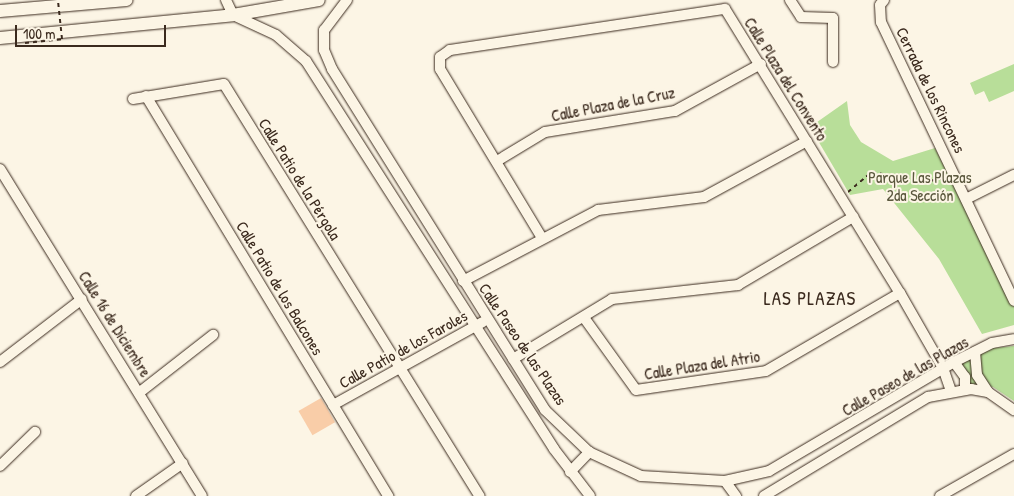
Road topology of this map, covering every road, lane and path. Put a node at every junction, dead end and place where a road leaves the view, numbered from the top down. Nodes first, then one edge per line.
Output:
1 (58, 0) edge
2 (127, 0) edge
3 (226, 0) edge
4 (319, 0) edge
5 (347, 0) edge
6 (790, 0) edge
7 (884, 0) edge
8 (0, 11) edge
9 (233, 15) junction
10 (3, 40) edge
11 (25, 43) dead end
12 (833, 62) dead end
13 (761, 64) junction
14 (146, 96) junction
15 (133, 99) dead end
16 (807, 141) junction
17 (497, 161) junction
18 (0, 168) edge
19 (954, 173) junction
20 (1014, 175) edge
21 (966, 199) junction
22 (842, 200) junction
23 (853, 217) junction
24 (542, 238) junction
25 (464, 281) junction
26 (900, 293) junction
27 (1013, 295) edge
28 (82, 299) junction
29 (488, 319) junction
30 (585, 319) junction
31 (477, 325) junction
32 (213, 335) dead end
33 (1014, 339) edge
34 (975, 352) junction
35 (513, 359) junction
36 (0, 362) edge
37 (954, 362) junction
38 (943, 368) junction
39 (399, 369) junction
40 (965, 390) junction
41 (951, 391) junction
42 (140, 392) junction
43 (988, 392) junction
44 (333, 405) junction
45 (1014, 410) edge
46 (35, 432) dead end
47 (590, 452) junction
48 (1014, 454) edge
49 (183, 463) junction
50 (0, 466) edge
51 (570, 472) junction
52 (725, 481) junction
53 (136, 496) edge
54 (202, 496) edge
55 (388, 496) edge
56 (479, 496) edge
57 (590, 496) edge
58 (736, 496) edge
59 (764, 496) edge
60 (940, 496) edge

1 - 11 path, bridge
2 - 8 main road
3 - 9 street
4 - 9 main road
5 - 25 street, Calle Paseo de las Plazas
6 - 12 street
7 - 19 street, Cerrada de los Rincones
9 - 10 main road
9 - 31 street, Calle Paseo de las Plazas
13 - 16 street, Calle Plaza del Convento
13 - 17 street, Calle Plaza de la Cruz
13 - 17 street, Calle Plaza del Convento
14 - 15 street, Calle Patio de la Pérgola
14 - 39 street, Calle Patio de la Pérgola
14 - 44 street, Calle Patio de los Balcones
16 - 22 street, Calle Plaza del Convento
16 - 24 street
17 - 24 street, Calle Plaza del Convento
18 - 28 street, Calle 16 de Diciembre
19 - 21 street, Cerrada de los Rincones
19 - 22 path
20 - 21 street
21 - 27 street, Cerrada de los Rincones
22 - 23 street, Calle Plaza del Convento
23 - 26 street, Calle Plaza del Convento
23 - 30 street
24 - 25 street
25 - 29 street, Calle Paseo de las Plazas
26 - 30 street, Calle Plaza del Atrio
26 - 38 street, Calle Plaza del Convento
28 - 36 street
28 - 42 street, Calle 16 de Diciembre
29 - 31 street, Calle Patio de los Faroles
29 - 35 street, Calle Paseo de las Plazas
30 - 35 street
31 - 39 street, Calle Patio de los Faroles
31 - 51 street, Calle Paseo de las Plazas
32 - 42 street
33 - 34 street, Calle Paseo de las Plazas
34 - 37 street, Calle Paseo de las Plazas
34 - 43 street
35 - 47 street, Calle Paseo de las Plazas
37 - 38 street, Calle Paseo de las Plazas
37 - 40 street
38 - 41 street, Calle Plaza del Convento
38 - 52 street, Calle Paseo de las Plazas
39 - 44 street, Calle Patio de los Faroles
39 - 56 street
40 - 41 street, Calle Paseo de las Plazas
40 - 43 street, Calle Paseo de las Plazas
41 - 59 street, Calle Paseo de las Plazas
42 - 49 street, Calle 16 de Diciembre
43 - 45 street, Calle Paseo de las Plazas
44 - 55 street, Calle Patio de los Balcones
46 - 50 street
47 - 51 street
47 - 52 street, Calle Paseo de las Plazas
48 - 60 street
49 - 53 street
49 - 54 street, Calle 16 de Diciembre
51 - 57 street, Calle Paseo de las Plazas
52 - 58 street

